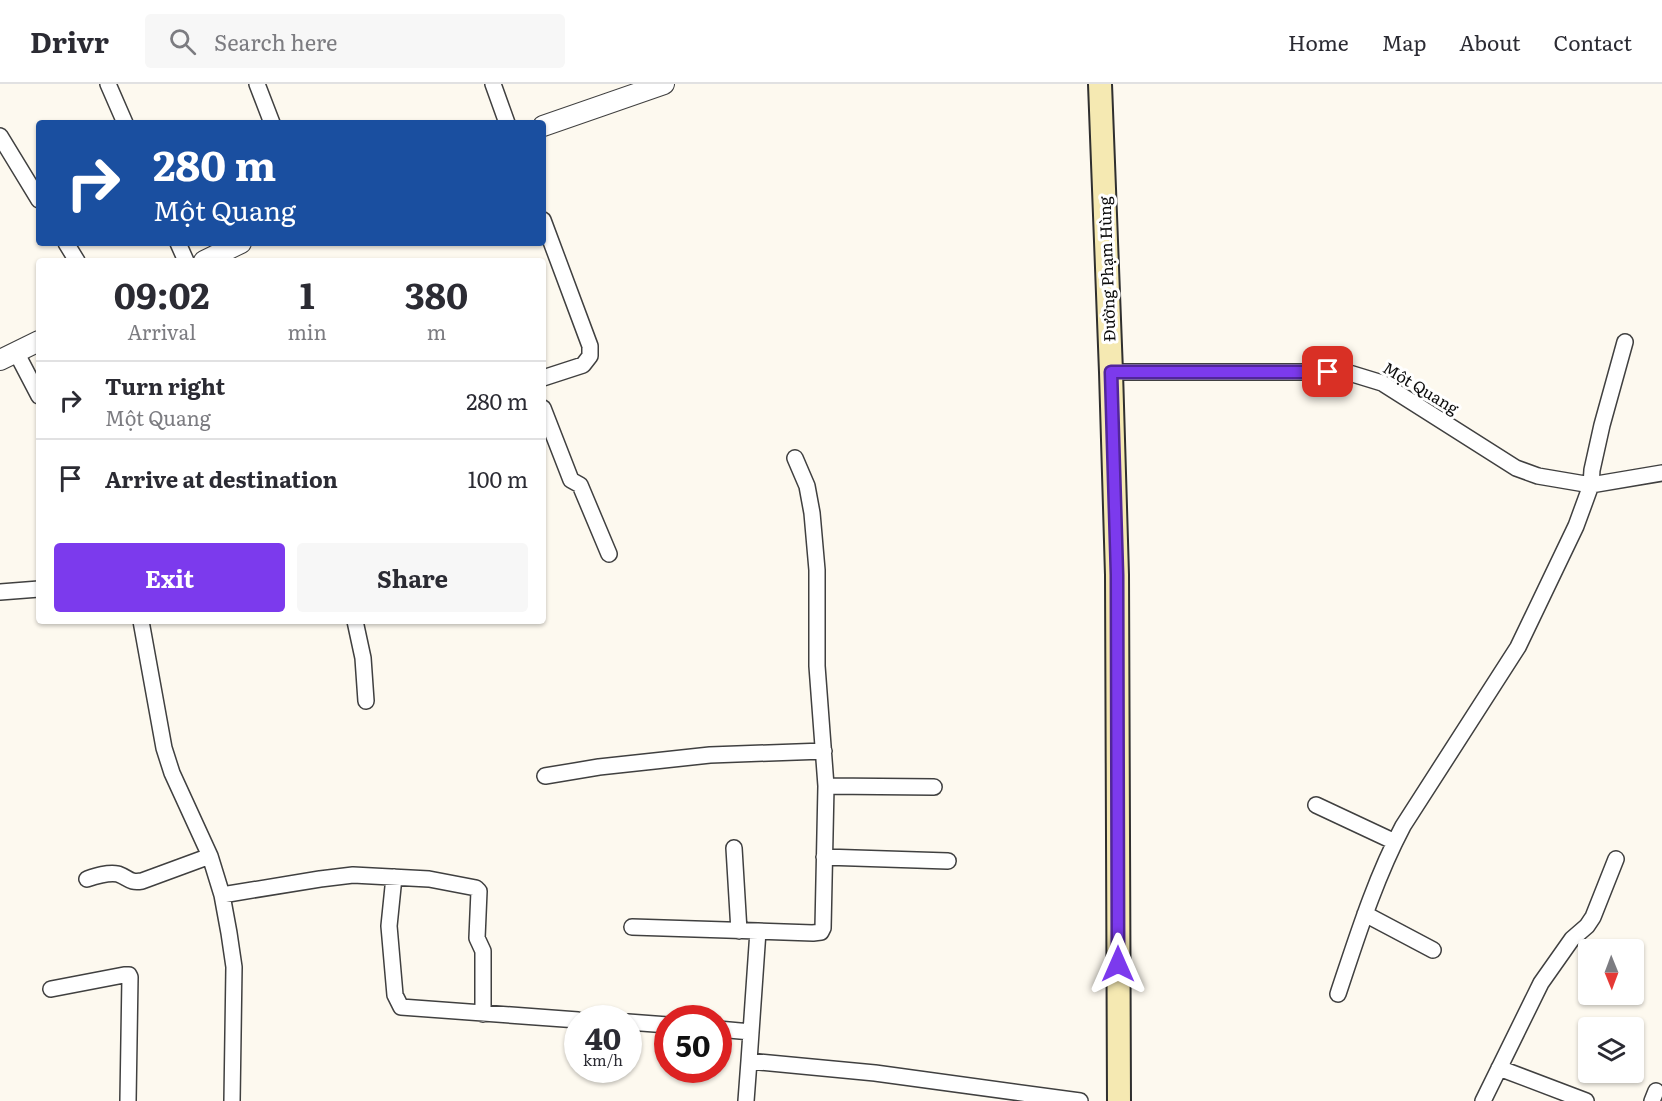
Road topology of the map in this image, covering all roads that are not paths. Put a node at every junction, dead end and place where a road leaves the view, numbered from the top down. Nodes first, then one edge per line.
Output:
1 (108, 84) edge
2 (257, 84) edge
3 (493, 84) edge
4 (664, 84) edge
5 (1100, 84) edge
6 (124, 120) edge
7 (271, 120) edge
8 (506, 120) edge
9 (546, 125) edge
10 (0, 136) edge
11 (36, 195) edge
12 (546, 228) edge
13 (236, 246) edge
14 (210, 258) edge
15 (36, 342) edge
16 (1625, 342) dead end
17 (8, 356) edge
18 (1111, 372) junction
19 (546, 377) edge
20 (36, 392) edge
21 (546, 416) edge
22 (795, 458) dead end
23 (1662, 472) edge
24 (1591, 485) junction
25 (609, 554) dead end
26 (36, 589) edge
27 (0, 592) edge
28 (142, 624) edge
29 (356, 624) edge
30 (366, 701) dead end
31 (824, 751) junction
32 (546, 776) dead end
33 (826, 786) junction
34 (934, 788) dead end
35 (1316, 805) dead end
36 (1395, 842) junction
37 (734, 848) dead end
38 (210, 856) junction
39 (824, 857) junction
40 (1616, 859) dead end
41 (948, 861) dead end
42 (394, 877) junction
43 (87, 879) dead end
44 (222, 895) junction
45 (1365, 914) junction
46 (632, 927) dead end
47 (739, 931) junction
48 (758, 931) junction
49 (1433, 950) dead end
50 (51, 989) dead end
51 (1338, 994) dead end
52 (483, 1014) junction
53 (564, 1019) edge
54 (732, 1030) edge
55 (751, 1032) junction
56 (749, 1061) junction
57 (1499, 1068) junction
58 (128, 1101) edge
59 (232, 1101) edge
60 (746, 1101) edge
61 (1080, 1101) edge
62 (1119, 1101) edge
63 (1483, 1101) edge
64 (1586, 1101) edge

1 - 6 street
2 - 7 street
3 - 8 street
4 - 9 street
5 - 18 main road, Đường Phạm Hùng
10 - 11 street
12 - 19 street
13 - 14 street
15 - 17 street
16 - 24 street
17 - 20 street
18 - 24 street, Một Quang
18 - 62 main road, Đường Phạm Hùng
21 - 25 street
22 - 31 street
23 - 24 street, Một Quang
24 - 36 street
26 - 27 street
28 - 38 street
29 - 30 street
31 - 32 street
31 - 33 street
33 - 34 street
33 - 39 street
35 - 36 street
36 - 45 street
37 - 47 street
38 - 43 street
38 - 44 street
39 - 41 street
39 - 48 street
40 - 57 street
42 - 44 street
42 - 52 street
42 - 52 street
44 - 59 street
45 - 49 street
45 - 51 street
46 - 47 street
47 - 48 street
48 - 55 street
50 - 58 street
52 - 53 street
54 - 55 street
55 - 56 street
56 - 60 street
56 - 61 street
57 - 63 street
57 - 64 street

